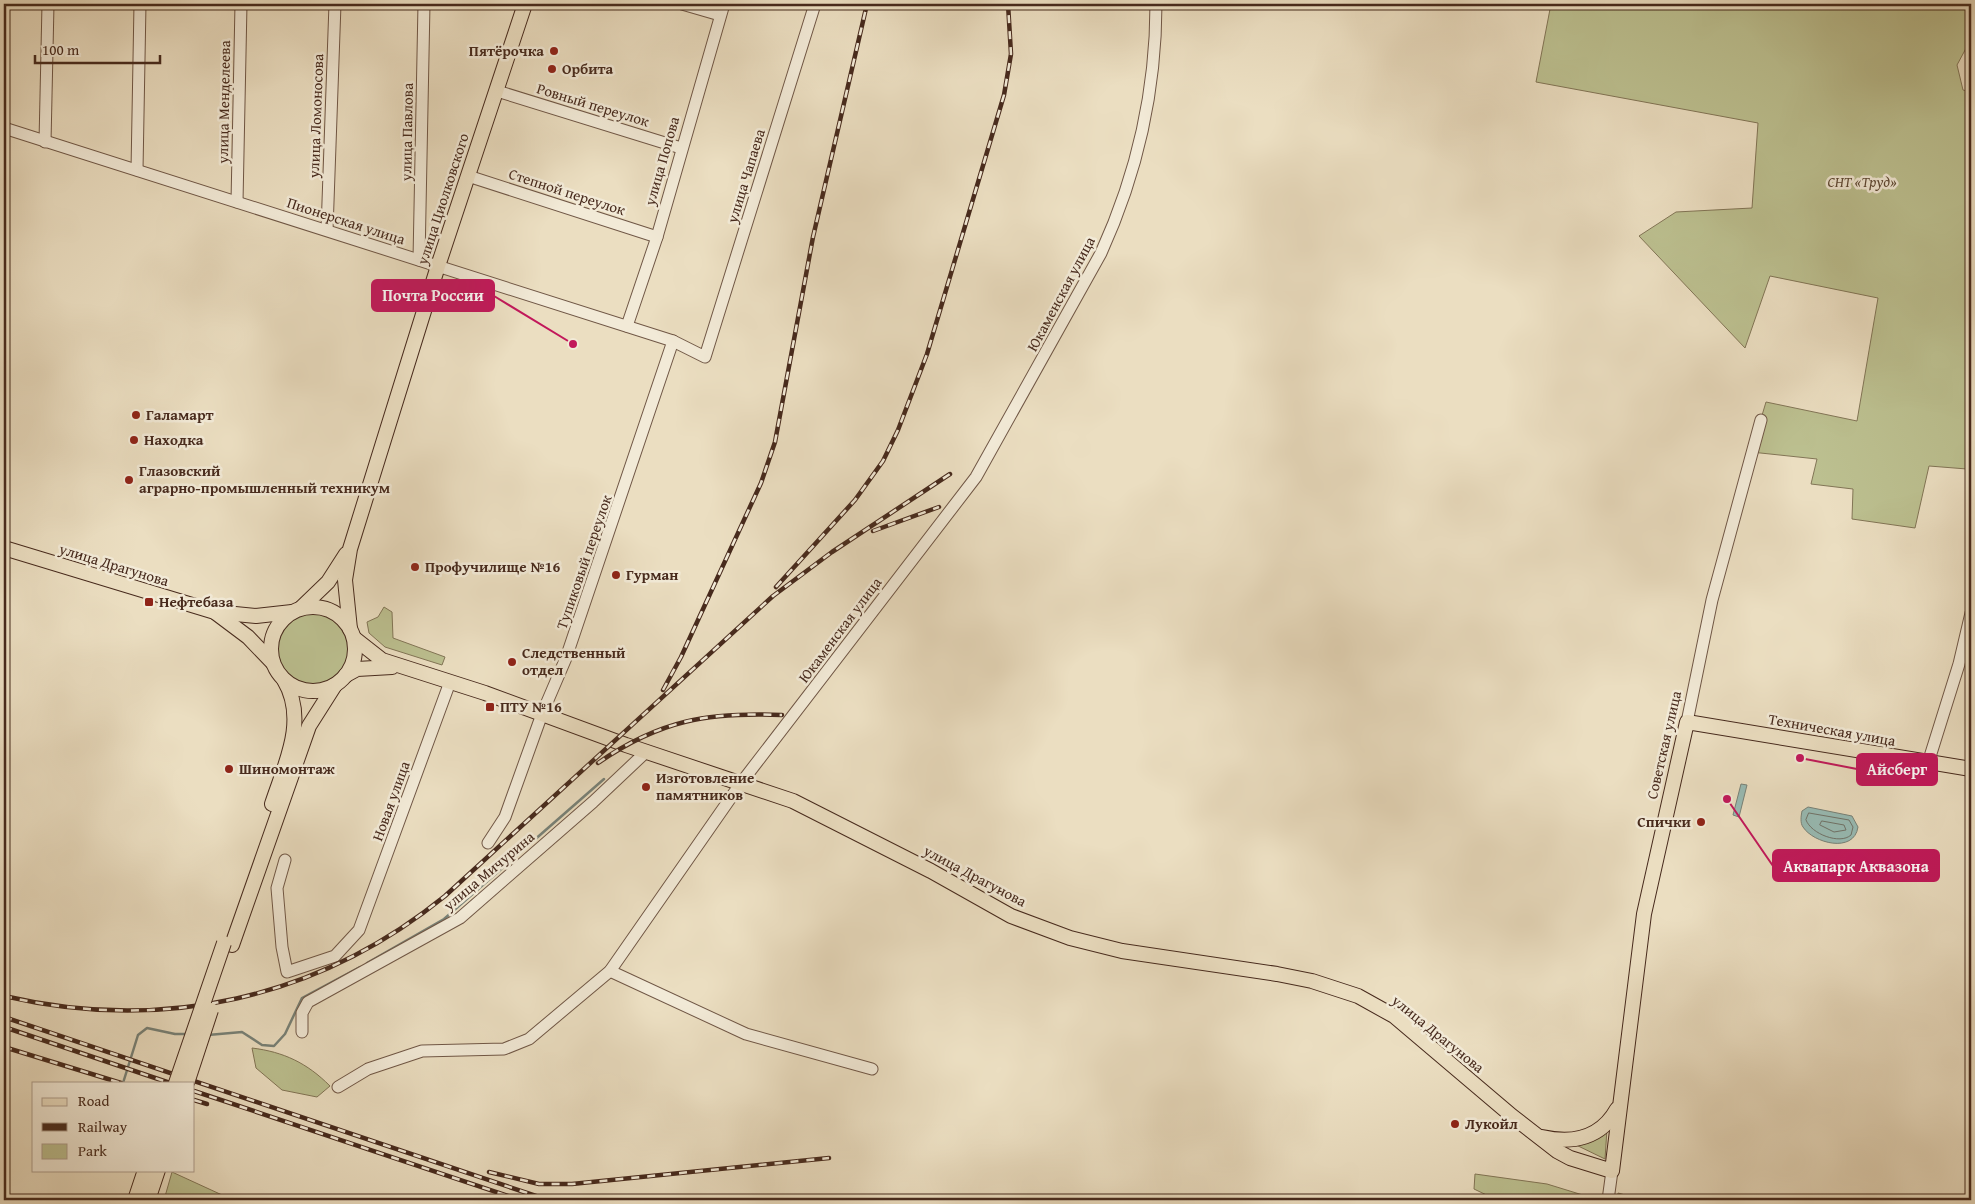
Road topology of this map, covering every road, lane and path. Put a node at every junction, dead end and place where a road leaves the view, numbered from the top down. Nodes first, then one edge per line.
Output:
1 (48, 4) edge
2 (140, 4) edge
3 (241, 4) edge
4 (335, 4) edge
5 (424, 4) edge
6 (525, 4) edge
7 (682, 4) edge
8 (724, 4) edge
9 (815, 4) edge
10 (1156, 4) edge
11 (720, 15) junction
12 (497, 91) junction
13 (4, 128) edge
14 (45, 142) junction
15 (681, 148) junction
16 (137, 170) junction
17 (468, 176) junction
18 (237, 202) junction
19 (327, 230) junction
20 (657, 237) junction
21 (419, 260) junction
22 (438, 266) junction
23 (627, 326) junction
24 (673, 341) junction
25 (706, 357) joint
26 (1761, 420) dead end
27 (4, 548) edge
28 (350, 549) junction
29 (296, 610) junction
30 (215, 612) junction
31 (1971, 613) edge
32 (352, 634) junction
33 (273, 663) junction
34 (406, 668) junction
35 (346, 675) junction
36 (284, 680) junction
37 (450, 682) junction
38 (335, 685) junction
39 (542, 714) junction
40 (1687, 722) junction
41 (647, 751) junction
42 (1928, 762) junction
43 (1971, 769) edge
44 (741, 783) junction
45 (488, 843) dead end
46 (285, 860) dead end
47 (228, 944) junction
48 (610, 971) junction
49 (302, 1032) dead end
50 (872, 1069) dead end
51 (176, 1082) edge
52 (187, 1082) edge
53 (338, 1087) dead end
54 (1620, 1105) junction
55 (1536, 1135) junction
56 (1612, 1171) junction
57 (144, 1172) edge
58 (157, 1172) edge
59 (135, 1200) edge
60 (148, 1200) edge
61 (1608, 1200) edge

1 - 14 street
2 - 16 street
3 - 18 street, улица Менделеева
4 - 19 street, улица Ломоносова
5 - 21 street, улица Павлова
6 - 12 main road, улица Циолковского
7 - 11 street
8 - 11 street, улица Попова
9 - 25 street, улица Чапаева
10 - 44 street, Юкаменская улица
11 - 15 street, улица Попова
12 - 15 street, Ровный переулок
12 - 17 main road, улица Циолковского
13 - 14 street, Пионерская улица
14 - 16 street, Пионерская улица
15 - 20 street, улица Попова
16 - 18 street, Пионерская улица
17 - 20 street, Степной переулок
17 - 22 main road, улица Циолковского
18 - 19 street, Пионерская улица
19 - 21 street, Пионерская улица
20 - 23 street, улица Попова
21 - 22 street, Пионерская улица
22 - 23 street, Пионерская улица
22 - 28 main road, улица Циолковского
23 - 24 street, Пионерская улица
24 - 25 street, Пионерская улица
24 - 39 street, Тупиковый переулок
26 - 40 street, Советская улица
27 - 30 main road, улица Драгунова
28 - 29 main road, улица Циолковского
28 - 32 main road, улица Циолковского
29 - 30 main road, улица Драгунова
29 - 32 main road
29 - 33 main road
30 - 33 main road, улица Драгунова
31 - 42 street
32 - 34 main road, улица Драгунова
32 - 35 main road
33 - 36 main road
34 - 35 main road, улица Драгунова
34 - 37 main road, улица Драгунова
35 - 38 main road
36 - 38 main road
36 - 47 main road
37 - 39 main road, улица Драгунова
37 - 46 street, Новая улица
38 - 47 main road
39 - 41 main road, улица Драгунова
39 - 45 street, Тупиковый переулок
40 - 42 main road, Техническая улица
40 - 54 main road, Советская улица
41 - 44 main road, улица Драгунова
41 - 49 street, улица Мичурина
42 - 43 main road, Техническая улица
44 - 48 street, Юкаменская улица
44 - 55 main road, улица Драгунова
47 - 51 main road, bridge
47 - 52 main road, bridge
48 - 50 street
48 - 53 street, Юкаменская улица
54 - 55 main road
54 - 56 main road, Советская улица
55 - 56 main road, улица Драгунова
56 - 61 street, Советская улица
57 - 59 main road
58 - 60 main road

